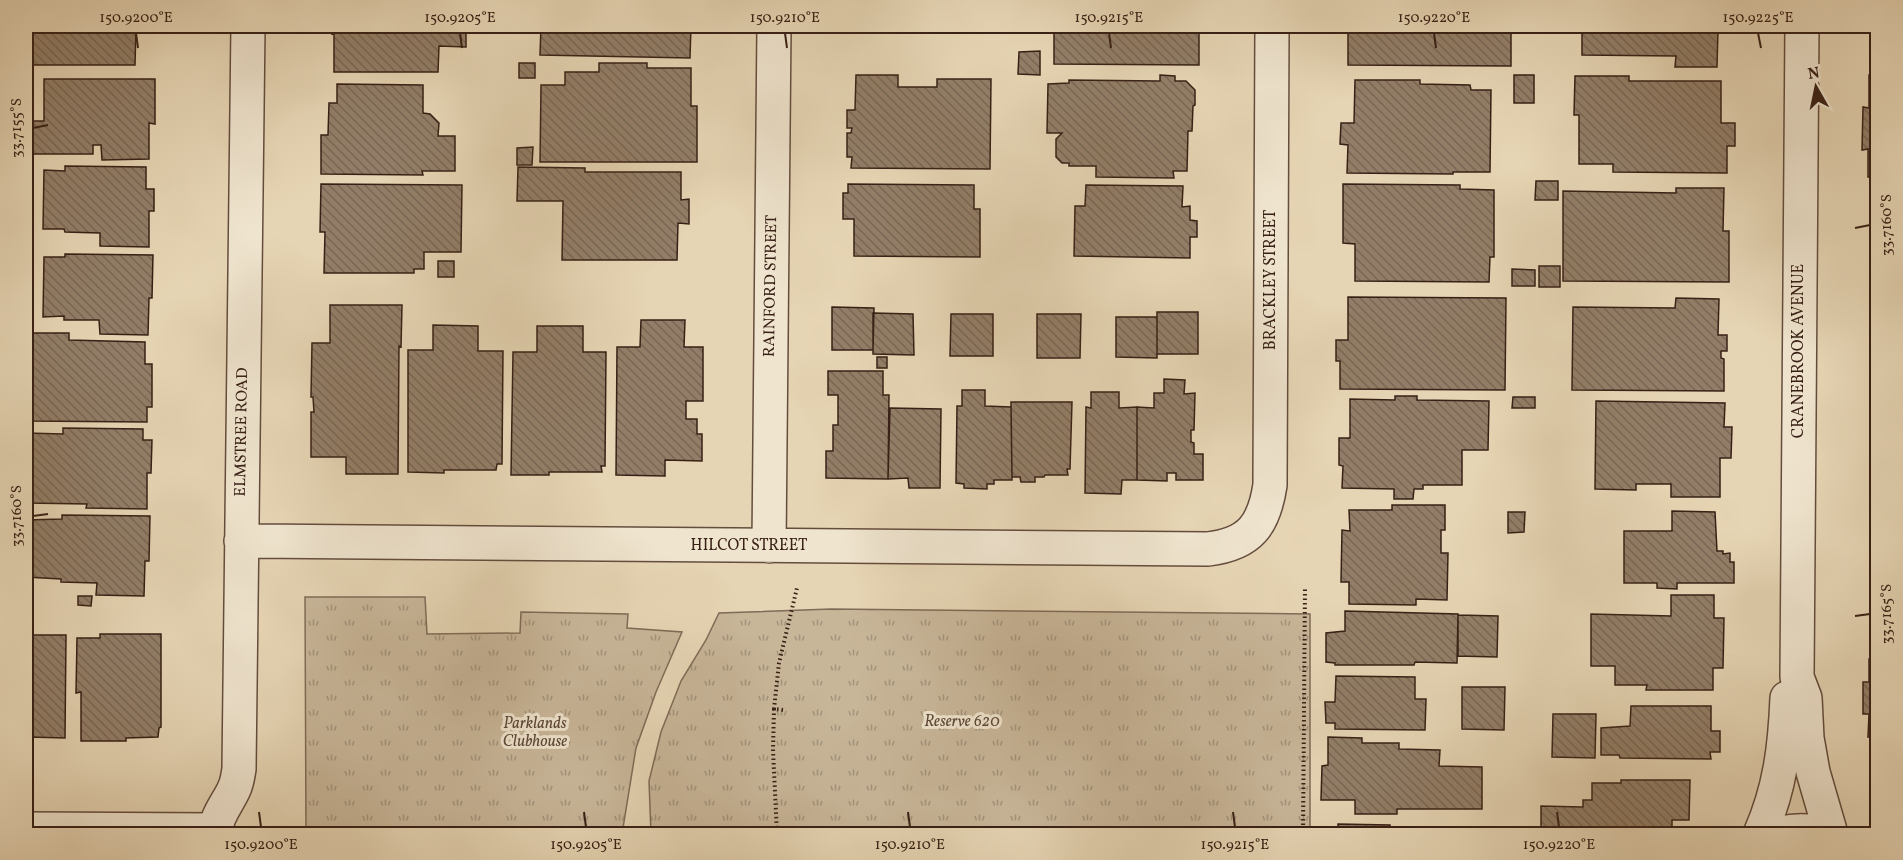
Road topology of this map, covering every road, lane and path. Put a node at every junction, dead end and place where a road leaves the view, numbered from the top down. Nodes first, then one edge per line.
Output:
1 (248, 26) edge
2 (774, 26) edge
3 (1272, 26) edge
4 (1802, 26) edge
5 (1253, 531) joint
6 (241, 541) junction
7 (769, 546) junction
8 (1305, 587) dead end
9 (796, 588) dead end
10 (1797, 677) junction
11 (774, 709) junction
12 (783, 710) dead end
13 (26, 829) edge
14 (216, 832) edge
15 (777, 834) edge
16 (1303, 834) edge
17 (1760, 834) edge
18 (1777, 834) edge
19 (1822, 834) edge
20 (1832, 834) edge

1 - 6 street, ELMSTREE ROAD
2 - 7 street, RAINFORD STREET
3 - 5 street, BRACKLEY STREET
4 - 10 street, CRANEBROOK AVENUE
5 - 7 street, HILCOT STREET
6 - 7 street, HILCOT STREET
6 - 14 street, ELMSTREE ROAD
8 - 16 path
9 - 11 path
10 - 17 street, CRANEBROOK AVENUE
10 - 20 street, CRANEBROOK AVENUE
11 - 12 path
11 - 15 path
13 - 14 street
18 - 19 street

